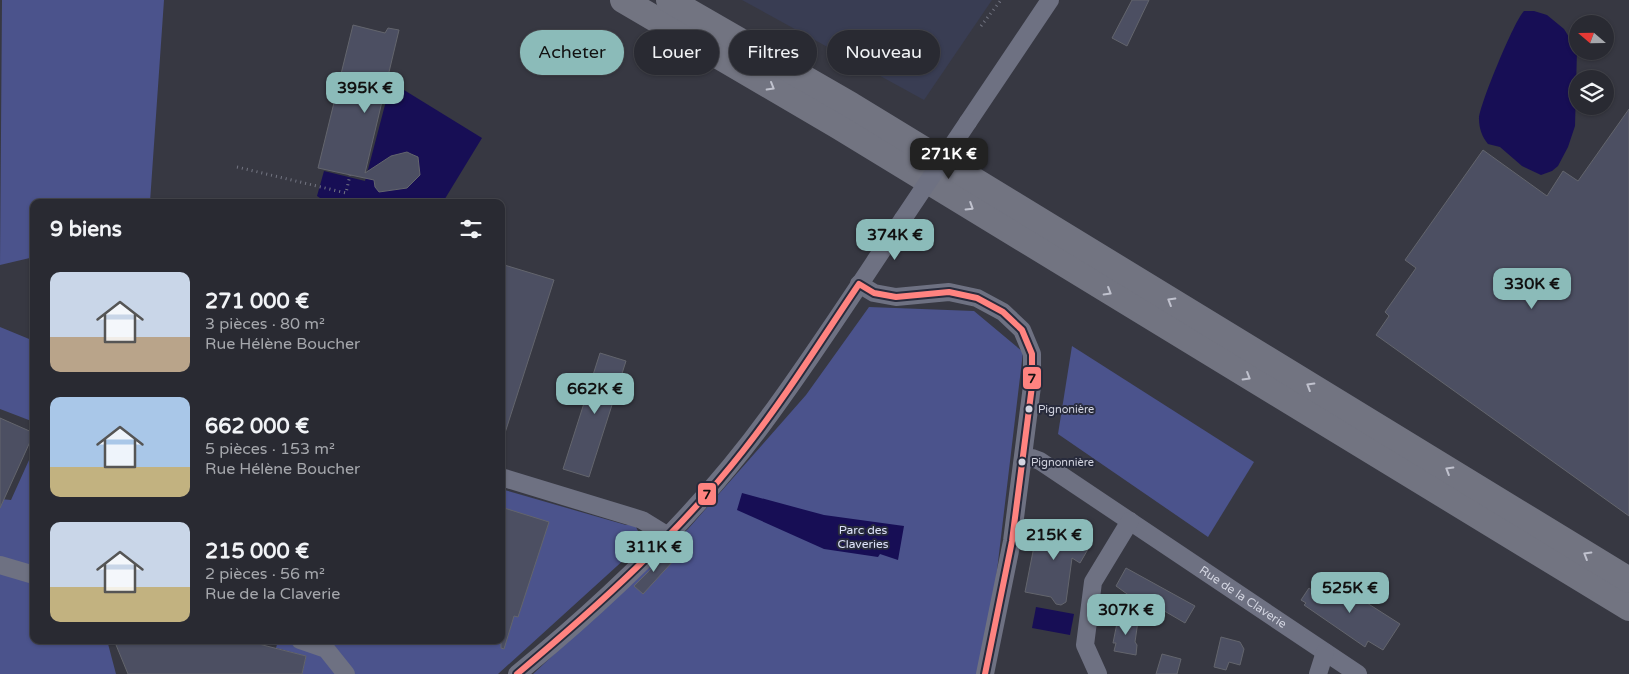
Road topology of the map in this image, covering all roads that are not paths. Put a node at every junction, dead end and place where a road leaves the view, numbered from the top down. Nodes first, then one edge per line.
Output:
1 (623, 0) edge
2 (669, 0) edge
3 (1050, 0) edge
4 (859, 284) junction
5 (1023, 459) junction
6 (505, 478) edge
7 (1465, 506) junction
8 (1130, 521) junction
9 (668, 536) junction
10 (0, 565) edge
11 (30, 574) edge
12 (1629, 580) edge
13 (1629, 608) edge
14 (1629, 627) edge
15 (312, 644) edge
16 (1325, 652) junction
17 (1357, 673) edge
18 (346, 674) edge
19 (516, 674) edge
20 (984, 674) edge
21 (1098, 674) edge
22 (1318, 674) edge

1 -> 7 highway
12 -> 2 highway
3 - 4 street, bridge
4 - 5 street
4 - 9 street
5 - 8 street, Rue de la Claverie
5 - 20 street
6 - 9 street
7 - 13 highway
7 - 14 highway
8 - 16 street, Rue de la Claverie
8 - 21 street
9 - 19 street
10 - 11 street
15 - 18 street
16 - 17 street, Rue de la Claverie
16 - 22 street

